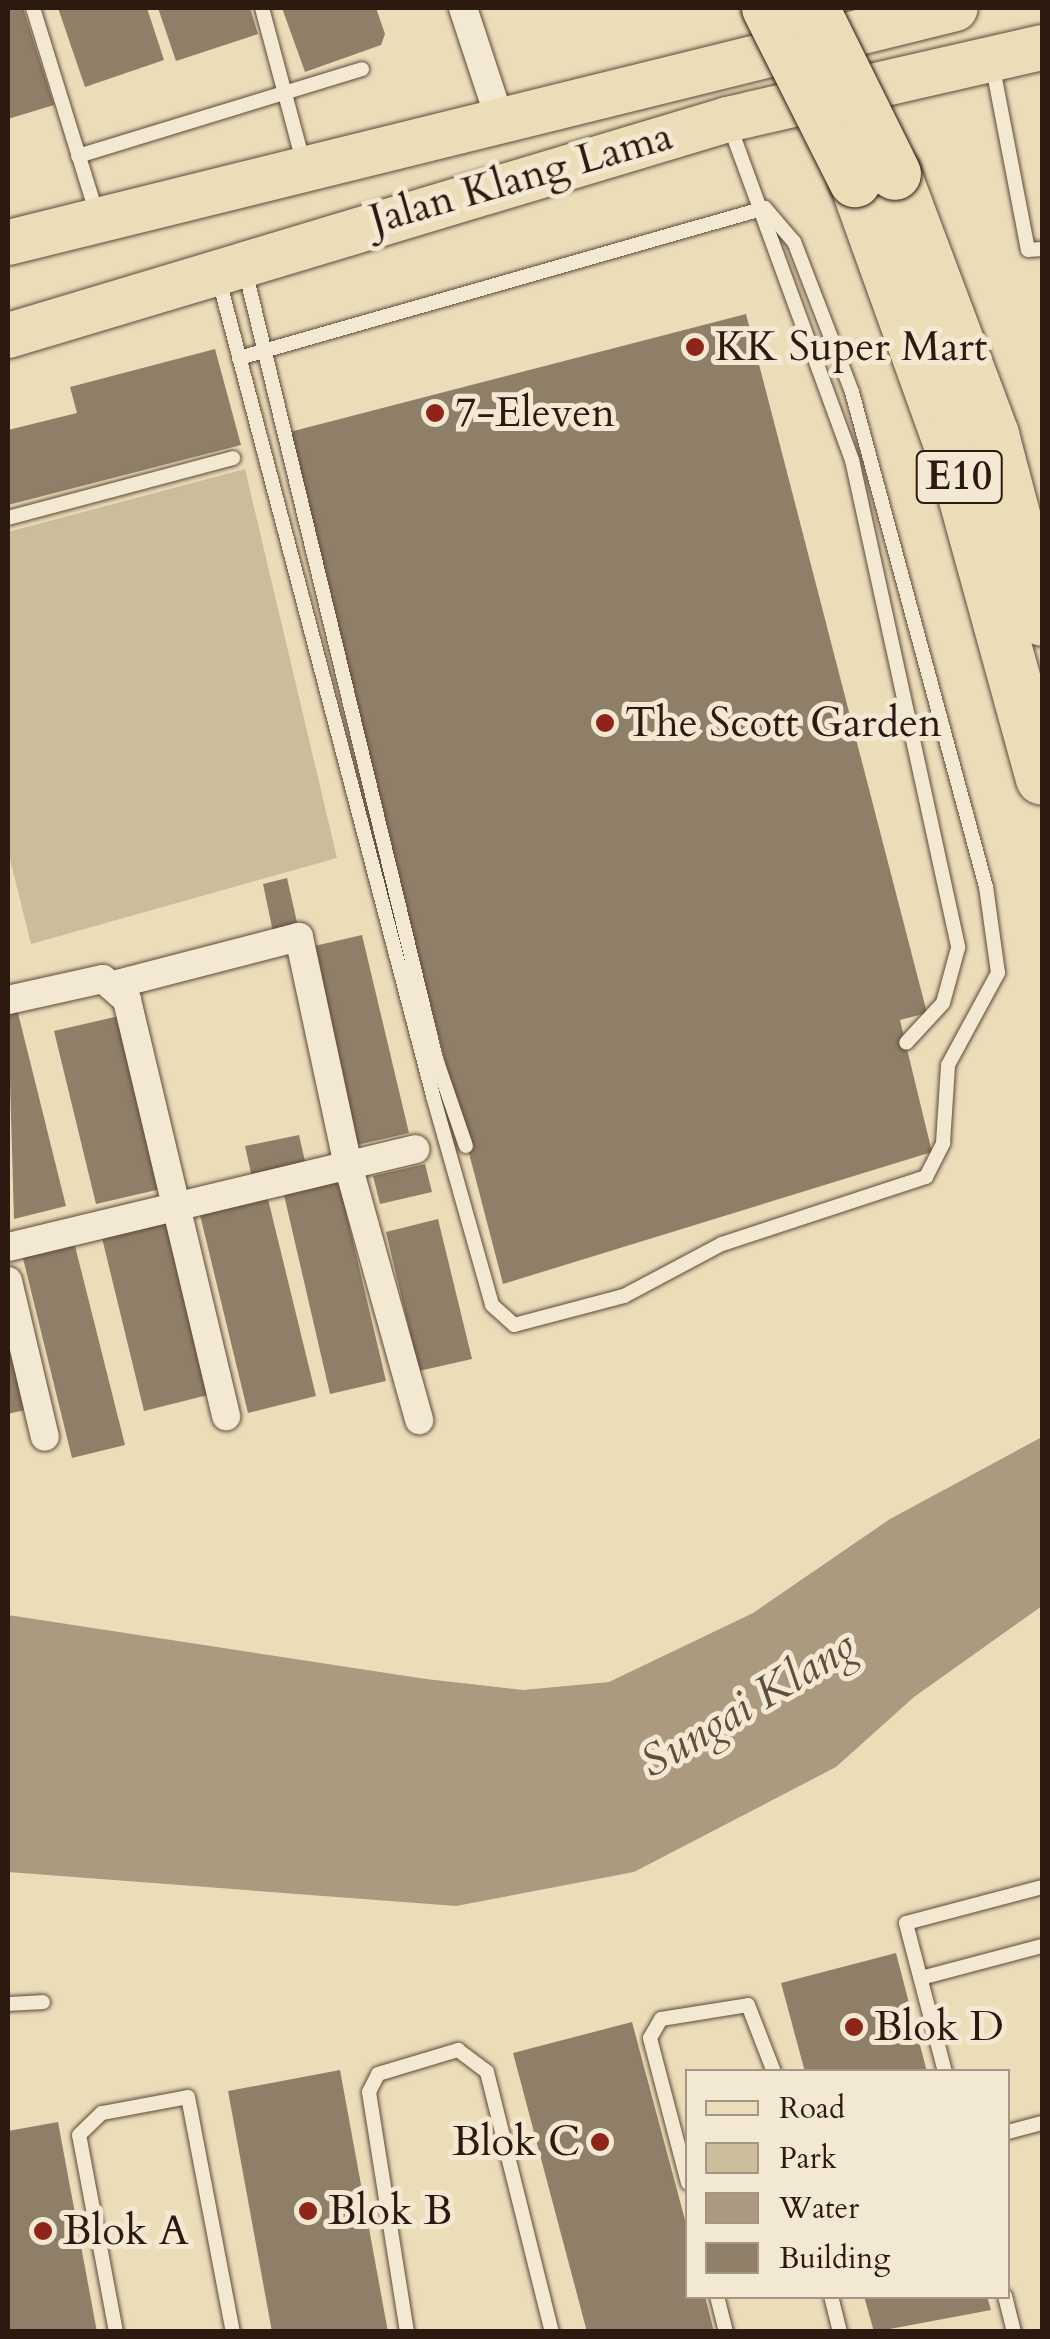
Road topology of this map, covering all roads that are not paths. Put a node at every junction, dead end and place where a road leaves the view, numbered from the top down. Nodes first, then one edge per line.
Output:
1 (32, 8) edge
2 (262, 8) edge
3 (463, 8) edge
4 (768, 8) edge
5 (813, 8) edge
6 (956, 8) edge
7 (1042, 47) edge
8 (990, 56) junction
9 (362, 69) dead end
10 (290, 92) junction
11 (727, 118) junction
12 (500, 120) junction
13 (78, 156) junction
14 (304, 169) junction
15 (875, 177) junction
16 (765, 208) junction
17 (98, 220) junction
18 (8, 242) edge
19 (1042, 249) edge
20 (229, 262) junction
21 (8, 335) edge
22 (259, 352) junction
23 (240, 358) junction
24 (233, 458) dead end
25 (8, 518) edge
26 (1042, 620) edge
27 (1042, 779) edge
28 (117, 984) junction
29 (8, 1000) edge
30 (906, 1043) dead end
31 (466, 1146) dead end
32 (415, 1149) dead end
33 (348, 1166) junction
34 (177, 1206) junction
35 (8, 1247) edge
36 (8, 1282) edge
37 (226, 1416) dead end
38 (419, 1420) dead end
39 (46, 1437) dead end
40 (1042, 1888) edge
41 (1042, 1946) edge
42 (921, 1978) junction
43 (43, 2002) dead end
44 (8, 2004) edge
45 (773, 2069) edge
46 (945, 2069) edge
47 (1042, 2123) edge
48 (1010, 2131) edge
49 (685, 2172) edge
50 (718, 2299) edge
51 (832, 2299) edge
52 (1006, 2299) edge
53 (116, 2332) edge
54 (233, 2332) edge
55 (407, 2332) edge
56 (552, 2332) edge
57 (726, 2332) edge
58 (840, 2332) edge
59 (1014, 2332) edge

1 - 13 lane
2 - 10 lane
3 - 12 street
4 - 15 highway, E10, bridge
5 - 15 highway, E10, bridge
6 - 12 main road, Jalan Klang Lama
7 - 8 main road, Jalan Klang Lama
8 - 11 main road, Jalan Klang Lama
8 - 19 lane
9 - 10 lane
10 - 13 lane
10 - 14 lane
11 - 16 lane
11 - 20 main road, Jalan Klang Lama
12 - 14 main road, Jalan Klang Lama
13 - 17 lane
14 - 17 main road, Jalan Klang Lama
15 - 26 highway, E10
15 - 27 highway, E10
16 - 22 lane
16 - 23 lane
16 - 30 lane
17 - 18 main road, Jalan Klang Lama
20 - 21 main road, Jalan Klang Lama
20 - 22 lane
20 - 23 lane
22 - 23 lane
22 - 31 lane
24 - 25 lane
28 - 29 street
28 - 33 street
28 - 34 street
32 - 33 street
33 - 34 street
33 - 38 street
34 - 35 street
34 - 37 street
36 - 39 street
40 - 42 lane
41 - 42 lane
42 - 46 lane
43 - 44 lane
45 - 49 lane
47 - 48 lane
50 - 57 lane
51 - 58 lane
52 - 59 lane
53 - 54 lane
55 - 56 lane

